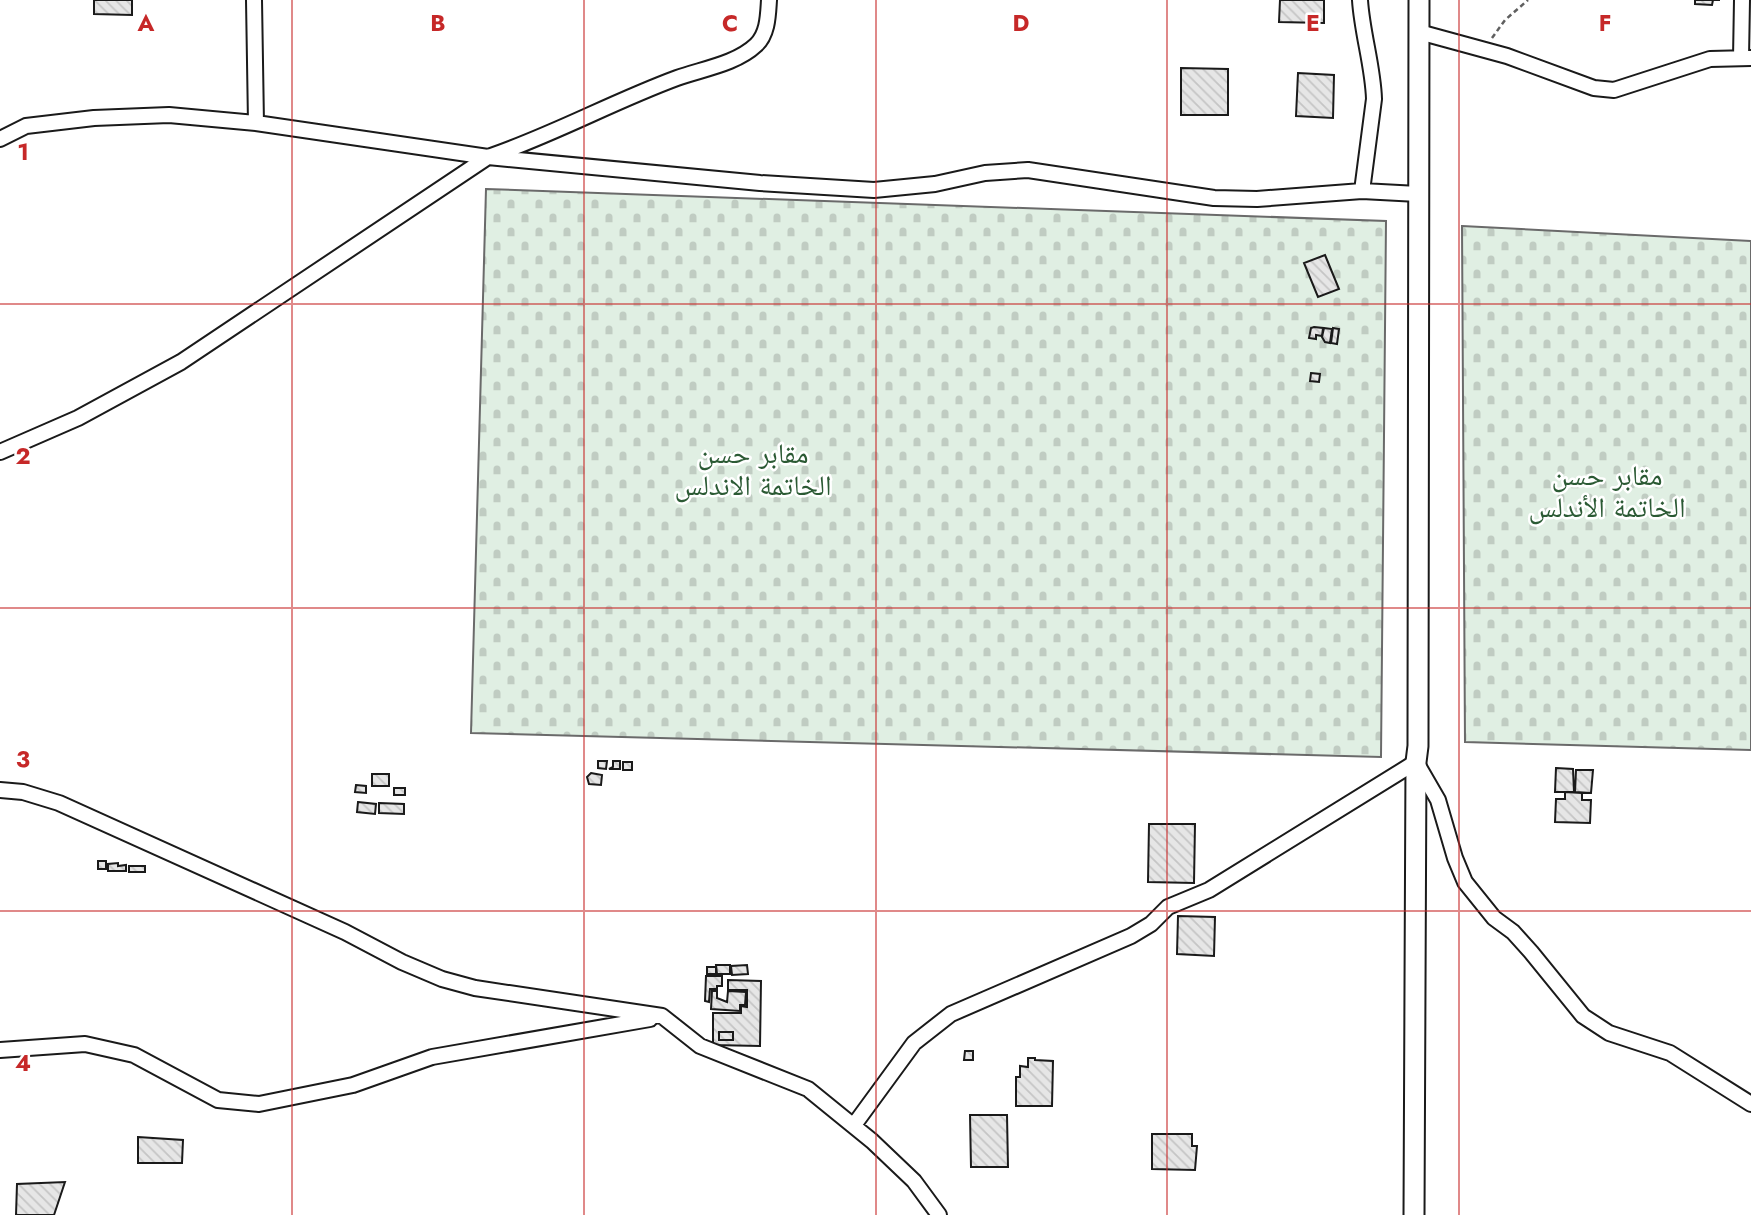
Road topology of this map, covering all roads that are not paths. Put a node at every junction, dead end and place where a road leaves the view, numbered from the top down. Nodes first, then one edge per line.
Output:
1 (254, 0) edge
2 (769, 0) edge
3 (1360, 0) edge
4 (1419, 0) edge
5 (1742, 0) edge
6 (1419, 33) junction
7 (1746, 58) edge
8 (256, 123) junction
9 (0, 139) edge
10 (488, 157) junction
11 (1362, 191) junction
12 (1418, 194) junction
13 (0, 452) edge
14 (1416, 762) junction
15 (0, 790) edge
16 (662, 1016) junction
17 (0, 1050) edge
18 (1751, 1104) edge
19 (854, 1125) junction
20 (939, 1215) edge
21 (1414, 1215) edge

1 - 8 street
2 - 10 street
3 - 11 street
4 - 6 street
5 - 7 street
6 - 7 street
6 - 12 street
8 - 9 street
8 - 10 street
10 - 11 street
10 - 13 street
11 - 12 street
12 - 14 street
14 - 18 street
14 - 19 street
14 - 21 street
15 - 16 street
16 - 17 street
16 - 19 street
19 - 20 street

